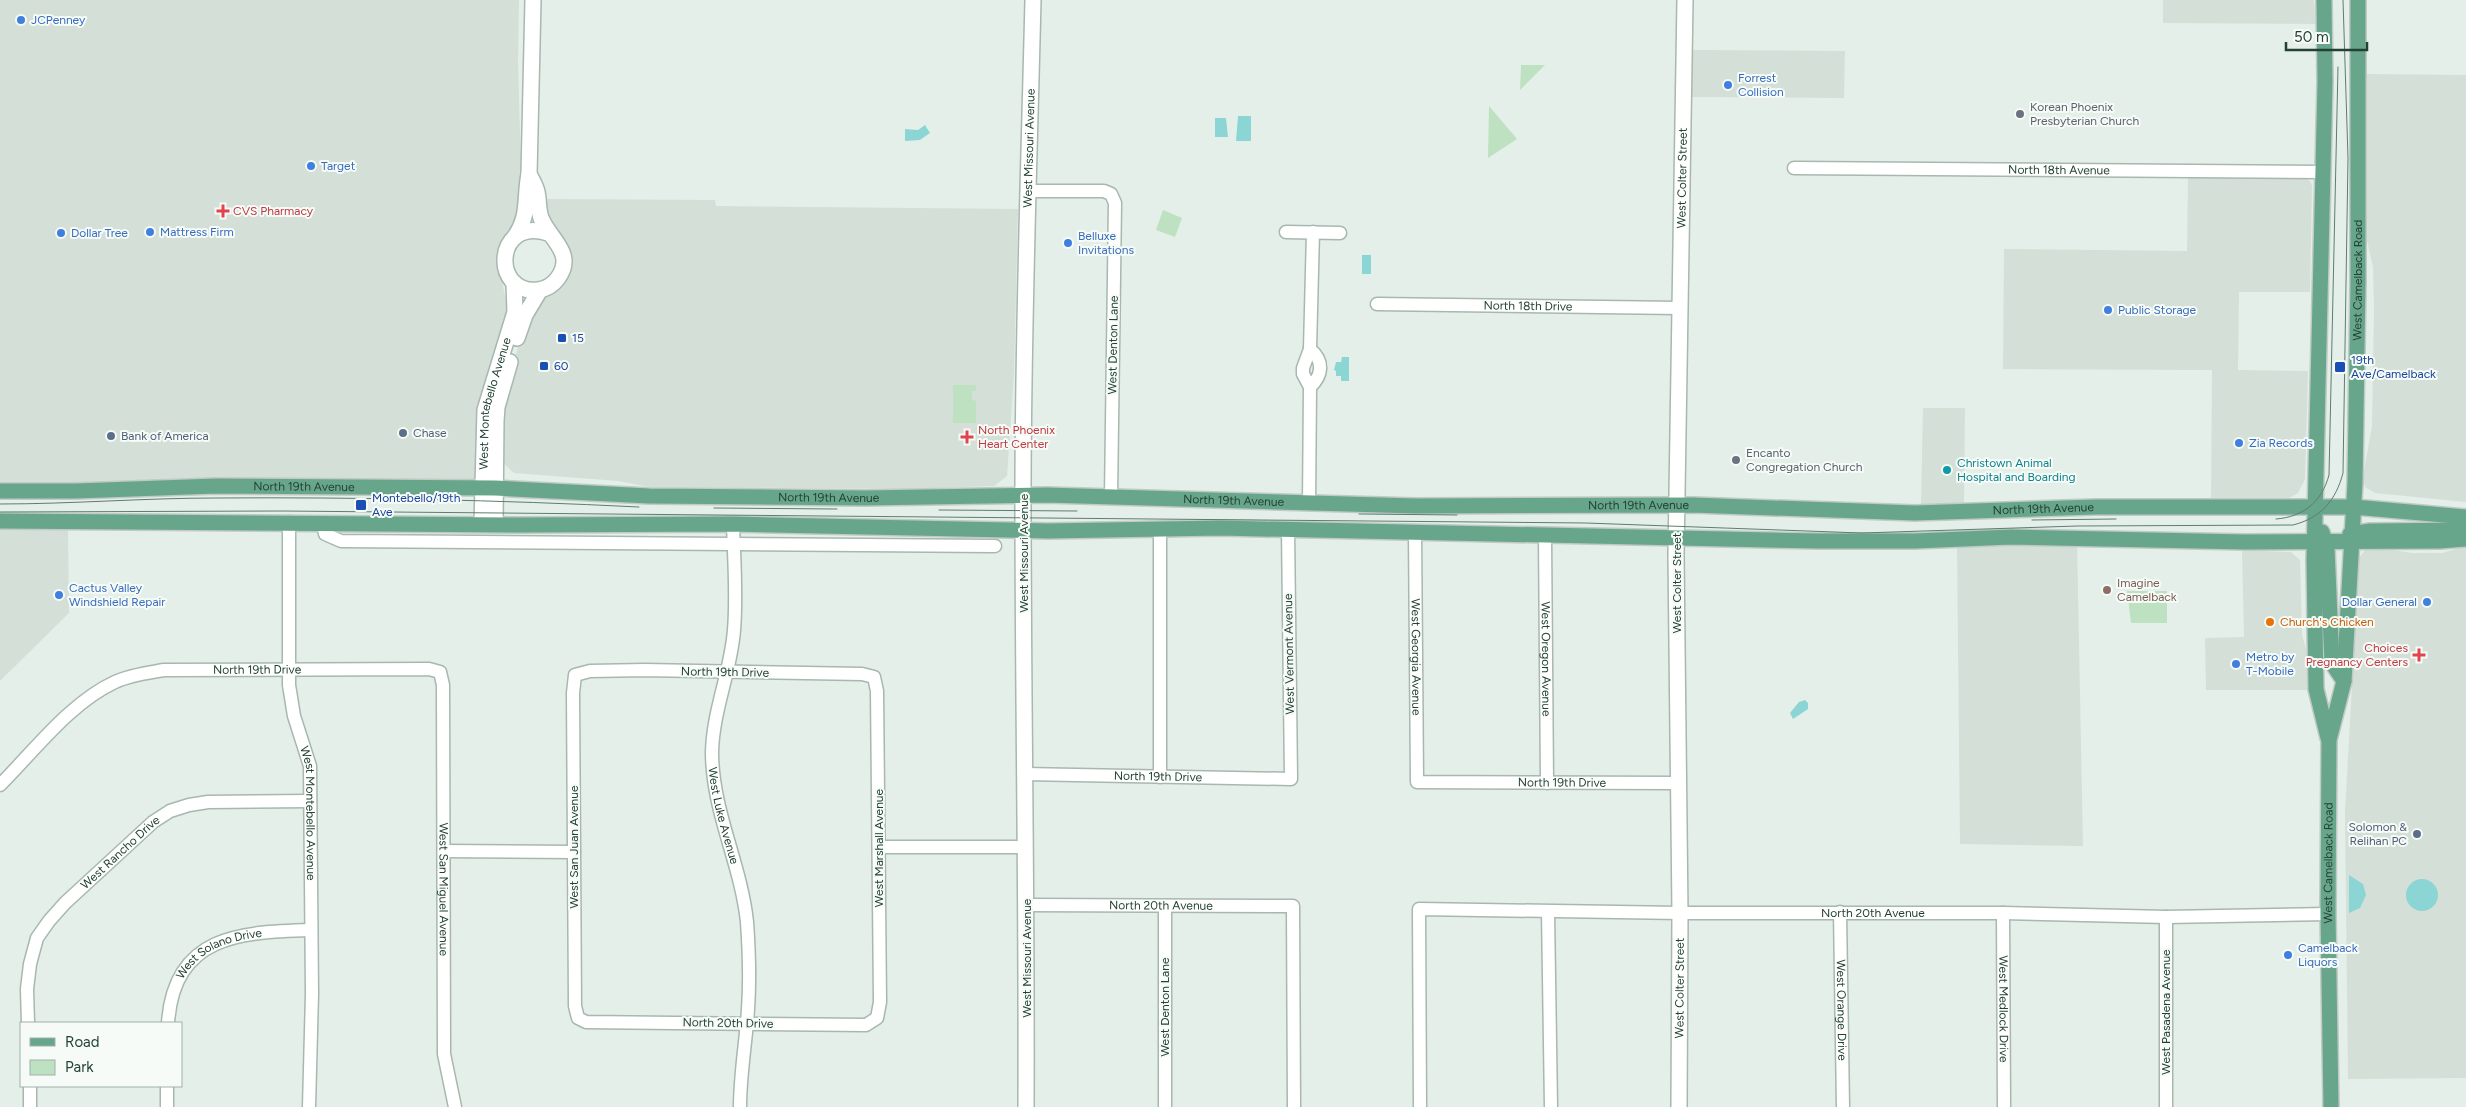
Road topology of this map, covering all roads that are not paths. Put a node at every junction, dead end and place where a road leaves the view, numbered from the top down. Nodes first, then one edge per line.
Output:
1 (533, 0) edge
2 (1033, 0) edge
3 (1685, 0) edge
4 (2324, 0) edge
5 (2358, 0) edge
6 (1794, 168) dead end
7 (2323, 172) junction
8 (530, 174) junction
9 (1028, 191) junction
10 (1286, 232) dead end
11 (1313, 232) junction
12 (1340, 232) dead end
13 (548, 233) junction
14 (514, 238) junction
15 (514, 283) junction
16 (540, 290) junction
17 (1377, 304) dead end
18 (1679, 308) junction
19 (489, 488) junction
20 (0, 490) edge
21 (1023, 495) junction
22 (1111, 497) junction
23 (1309, 504) junction
24 (1677, 505) junction
25 (2354, 507) junction
26 (2315, 515) junction
27 (2466, 517) edge
28 (0, 521) edge
29 (289, 522) junction
30 (324, 523) junction
31 (488, 524) junction
32 (733, 524) junction
33 (1160, 528) junction
34 (1288, 529) junction
35 (1024, 530) junction
36 (2466, 530) edge
37 (1415, 532) junction
38 (1545, 537) junction
39 (2352, 537) junction
40 (2466, 538) edge
41 (1676, 540) junction
42 (2320, 542) junction
43 (734, 545) junction
44 (995, 546) dead end
45 (289, 669) junction
46 (440, 672) joint
47 (726, 672) junction
48 (575, 675) joint
49 (874, 677) joint
50 (2344, 681) junction
51 (2328, 740) junction
52 (1024, 774) junction
53 (1160, 777) junction
54 (1291, 779) joint
55 (1417, 782) joint
56 (1547, 783) junction
57 (1678, 783) junction
58 (0, 785) edge
59 (310, 801) junction
60 (879, 847) junction
61 (1026, 847) junction
62 (444, 852) junction
63 (574, 852) junction
64 (1027, 906) junction
65 (1165, 907) junction
66 (1548, 912) junction
67 (1840, 912) junction
68 (1680, 913) junction
69 (2003, 913) junction
70 (2328, 914) junction
71 (2166, 916) junction
72 (311, 930) junction
73 (578, 1018) joint
74 (877, 1018) joint
75 (28, 1022) edge
76 (168, 1022) edge
77 (746, 1024) junction
78 (30, 1087) edge
79 (167, 1087) edge
80 (30, 1107) edge
81 (166, 1107) edge
82 (308, 1107) edge
83 (455, 1107) edge
84 (740, 1107) edge
85 (1026, 1107) edge
86 (1165, 1107) edge
87 (1294, 1107) edge
88 (1420, 1107) edge
89 (1551, 1107) edge
90 (1679, 1107) edge
91 (1843, 1107) edge
92 (2004, 1107) edge
93 (2166, 1107) edge
94 (2331, 1107) edge

1 - 8 street
2 - 9 street, West Missouri Avenue
3 - 18 street, West Colter Street
4 - 7 main road, West Camelback Road
5 - 25 main road, West Camelback Road
6 - 7 street, North 18th Avenue
7 - 26 main road, West Camelback Road
8 - 13 street
8 - 14 street
9 - 21 street, West Missouri Avenue
9 - 22 street, West Denton Lane
10 - 11 street
11 - 12 street
11 - 23 street
13 - 14 street
13 - 16 street
14 - 15 street
15 - 16 street
15 - 19 street, West Montebello Avenue
16 - 19 street, West Montebello Avenue
17 - 18 street, North 18th Drive
18 - 24 street, West Colter Street
19 - 20 main road, North 19th Avenue
19 - 21 main road, North 19th Avenue
19 - 31 street, West Montebello Avenue
21 - 22 main road, North 19th Avenue
21 - 35 street, West Missouri Avenue
22 - 23 main road, North 19th Avenue
23 - 24 main road, North 19th Avenue
24 - 26 main road, North 19th Avenue
24 - 41 street, West Colter Street
25 - 26 main road, North 19th Avenue
25 - 27 main road, North 19th Avenue
25 - 39 main road, West Camelback Road
26 - 42 main road, West Camelback Road
28 - 29 main road
29 - 30 main road
29 - 45 street, West Montebello Avenue
30 - 31 main road
30 - 43 street
31 - 32 main road
32 - 35 main road
32 - 43 street, West Luke Avenue
33 - 34 main road
33 - 35 main road
33 - 53 street
34 - 37 main road
34 - 54 street, West Vermont Avenue
35 - 52 street, West Missouri Avenue
36 - 39 main road
37 - 38 main road
37 - 55 street, West Georgia Avenue
38 - 41 main road
38 - 56 street, West Oregon Avenue
39 - 40 main road
39 - 42 main road
39 - 50 main road, West Camelback Road
41 - 42 main road
41 - 57 street, West Colter Street
42 - 50 main road
42 - 51 main road, West Camelback Road
43 - 44 street
43 - 47 street, West Luke Avenue
45 - 46 street, North 19th Drive
45 - 58 street, North 19th Drive
45 - 59 street, West Montebello Avenue
46 - 62 street, West San Miguel Avenue
47 - 48 street, North 19th Drive
47 - 49 street, North 19th Drive
47 - 77 street, West Luke Avenue
48 - 63 street, West San Juan Avenue
49 - 60 street, West Marshall Avenue
50 - 51 main road, West Camelback Road
51 - 70 main road, West Camelback Road
52 - 53 street, North 19th Drive
52 - 61 street, West Missouri Avenue
53 - 54 street, North 19th Drive
55 - 56 street, North 19th Drive
56 - 57 street, North 19th Drive
57 - 68 street, West Colter Street
59 - 72 street, West Montebello Avenue
59 - 75 street, West Rancho Drive
60 - 61 street
60 - 74 street, West Marshall Avenue
61 - 64 street, West Missouri Avenue
62 - 63 street
62 - 83 street, West San Miguel Avenue
63 - 73 street, West San Juan Avenue
64 - 65 street, North 20th Avenue
64 - 85 street, West Missouri Avenue
65 - 86 street, West Denton Lane
65 - 87 street, North 20th Avenue
66 - 68 street, North 20th Avenue
66 - 88 street, North 20th Avenue
66 - 89 street
67 - 68 street, North 20th Avenue
67 - 69 street, North 20th Avenue
67 - 91 street, West Orange Drive
68 - 90 street, West Colter Street
69 - 71 street, North 20th Avenue
69 - 92 street, West Medlock Drive
70 - 71 street, North 20th Avenue
70 - 94 main road, West Camelback Road
71 - 93 street, West Pasadena Avenue
72 - 76 street, West Solano Drive
72 - 82 street, West Montebello Avenue
73 - 77 street, North 20th Drive
74 - 77 street, North 20th Drive
77 - 84 street, West Luke Avenue
78 - 80 street
79 - 81 street

